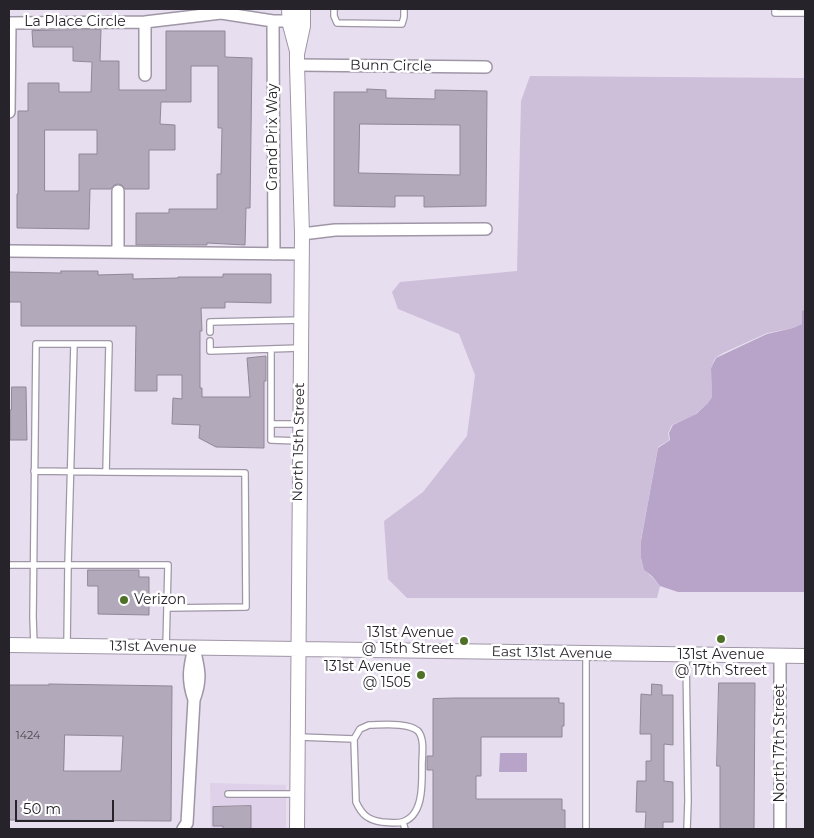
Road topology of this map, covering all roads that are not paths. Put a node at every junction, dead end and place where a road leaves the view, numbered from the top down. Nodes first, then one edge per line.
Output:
1 (302, 9) edge
2 (334, 9) edge
3 (404, 9) edge
4 (775, 9) edge
5 (805, 13) edge
6 (290, 15) edge
7 (273, 21) junction
8 (145, 22) junction
9 (297, 59) junction
10 (486, 67) dead end
11 (145, 75) dead end
12 (9, 112) edge
13 (118, 191) dead end
14 (486, 229) dead end
15 (302, 234) junction
16 (9, 251) edge
17 (118, 252) junction
18 (274, 254) junction
19 (301, 254) junction
20 (301, 320) junction
21 (210, 332) dead end
22 (210, 341) dead end
23 (74, 344) junction
24 (300, 348) junction
25 (271, 349) junction
26 (271, 424) junction
27 (300, 424) junction
28 (299, 441) junction
29 (34, 471) junction
30 (70, 471) junction
31 (106, 472) junction
32 (9, 565) edge
33 (34, 565) junction
34 (68, 565) junction
35 (167, 608) junction
36 (9, 645) edge
37 (34, 646) junction
38 (67, 646) junction
39 (166, 648) junction
40 (194, 648) junction
41 (298, 650) junction
42 (586, 654) junction
43 (686, 655) junction
44 (780, 656) junction
45 (805, 656) edge
46 (297, 737) junction
47 (354, 739) junction
48 (228, 794) dead end
49 (297, 794) junction
50 (403, 822) junction
51 (183, 829) edge
52 (297, 829) edge
53 (405, 829) edge
54 (586, 829) edge
55 (687, 829) edge
56 (780, 829) edge

1 - 9 street, North 15th Street
2 - 3 lane
4 - 5 lane
6 - 7 street, La Place Circle
6 - 9 street, North 15th Street
7 - 8 street, La Place Circle
7 - 18 street, Grand Prix Way
8 - 11 street
8 - 12 street, La Place Circle
9 - 10 street, Bunn Circle
9 - 15 street, North 15th Street
13 - 17 street
14 - 15 street
15 - 19 street, North 15th Street
16 - 17 street
17 - 18 street
18 - 19 street
19 - 20 street, North 15th Street
20 - 21 lane
20 - 24 street, North 15th Street
22 - 25 lane
23 - 29 lane
23 - 30 lane
23 - 31 lane
24 - 25 lane
24 - 27 street, North 15th Street
25 - 26 lane
26 - 27 lane
26 - 28 lane
27 - 28 street, North 15th Street
28 - 41 street, North 15th Street
29 - 30 lane
29 - 33 lane
30 - 31 lane
30 - 34 lane
31 - 35 lane
32 - 33 lane
33 - 34 lane
33 - 37 lane
34 - 35 lane
34 - 38 lane
35 - 39 lane
36 - 37 street, 131st Avenue
37 - 38 street, 131st Avenue
38 - 39 street, 131st Avenue
39 - 40 street, 131st Avenue
40 - 41 street, 131st Avenue
40 - 51 street
41 - 42 street, East 131st Avenue
41 - 46 street, North 15th Street
42 - 43 street, East 131st Avenue
42 - 54 lane
43 - 44 street, East 131st Avenue
43 - 55 lane
44 - 45 street, East 131st Avenue
44 - 56 street, North 17th Street
46 - 47 lane
46 - 49 street, North 15th Street
47 - 50 lane
47 - 50 lane
48 - 49 lane
49 - 52 street, North 15th Street
50 - 53 lane

